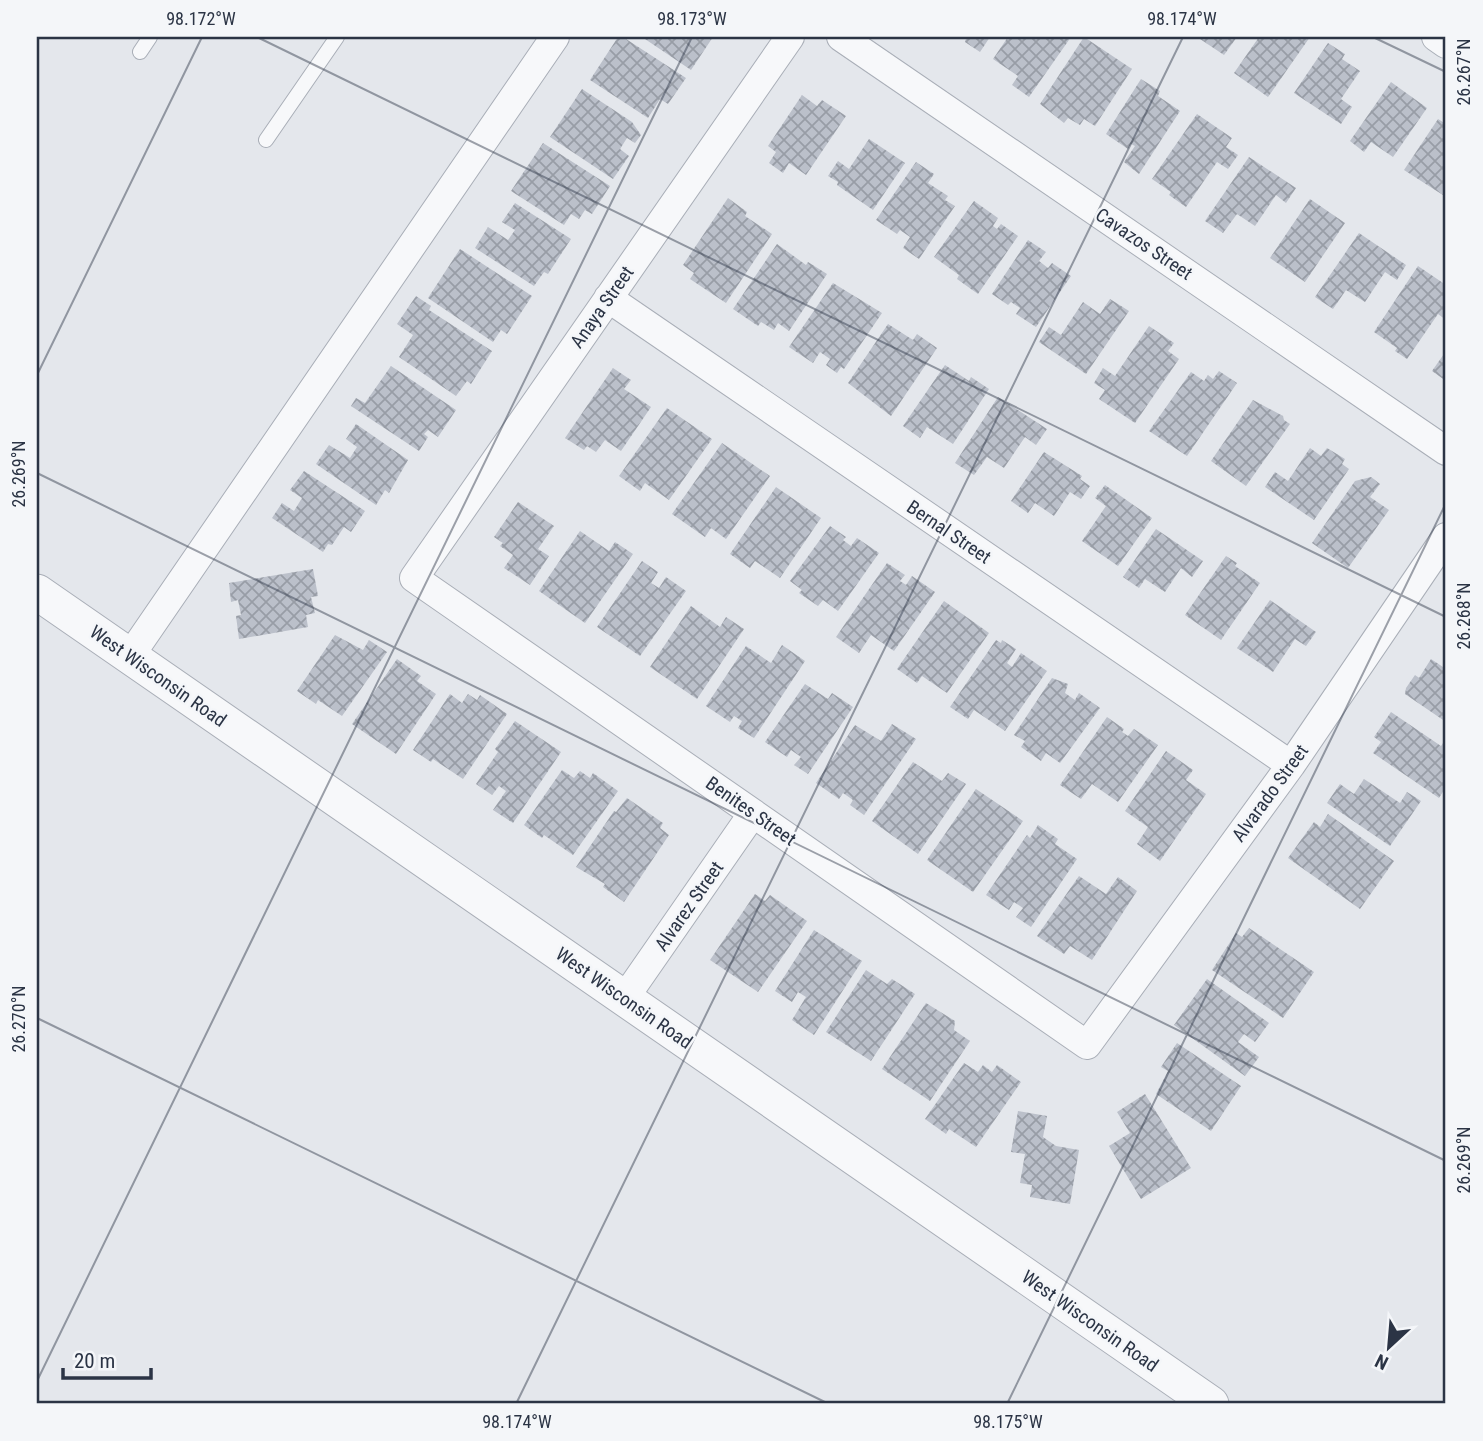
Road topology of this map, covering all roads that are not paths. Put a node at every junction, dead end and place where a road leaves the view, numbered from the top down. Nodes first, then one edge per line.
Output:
1 (150, 37) edge
2 (337, 37) edge
3 (555, 37) edge
4 (789, 37) edge
5 (841, 37) edge
6 (1436, 37) edge
7 (1446, 44) edge
8 (140, 52) dead end
9 (266, 140) dead end
10 (608, 298) junction
11 (1446, 451) edge
12 (1446, 537) edge
13 (414, 578) joint
14 (37, 592) edge
15 (130, 656) junction
16 (1291, 765) junction
17 (753, 813) junction
18 (624, 999) junction
19 (1087, 1045) joint
20 (1211, 1404) edge

1 - 8 lane
2 - 9 lane
3 - 15 street
4 - 10 street, Anaya Street
5 - 11 street, Cavazos Street
6 - 7 street
10 - 13 street, Anaya Street
10 - 16 street, Bernal Street
12 - 16 street, Alvarado Street
13 - 17 street, Benites Street
14 - 15 street, West Wisconsin Road
15 - 18 street, West Wisconsin Road
16 - 19 street, Alvarado Street
17 - 18 street, Alvarez Street
17 - 19 street, Benites Street
18 - 20 street, West Wisconsin Road

